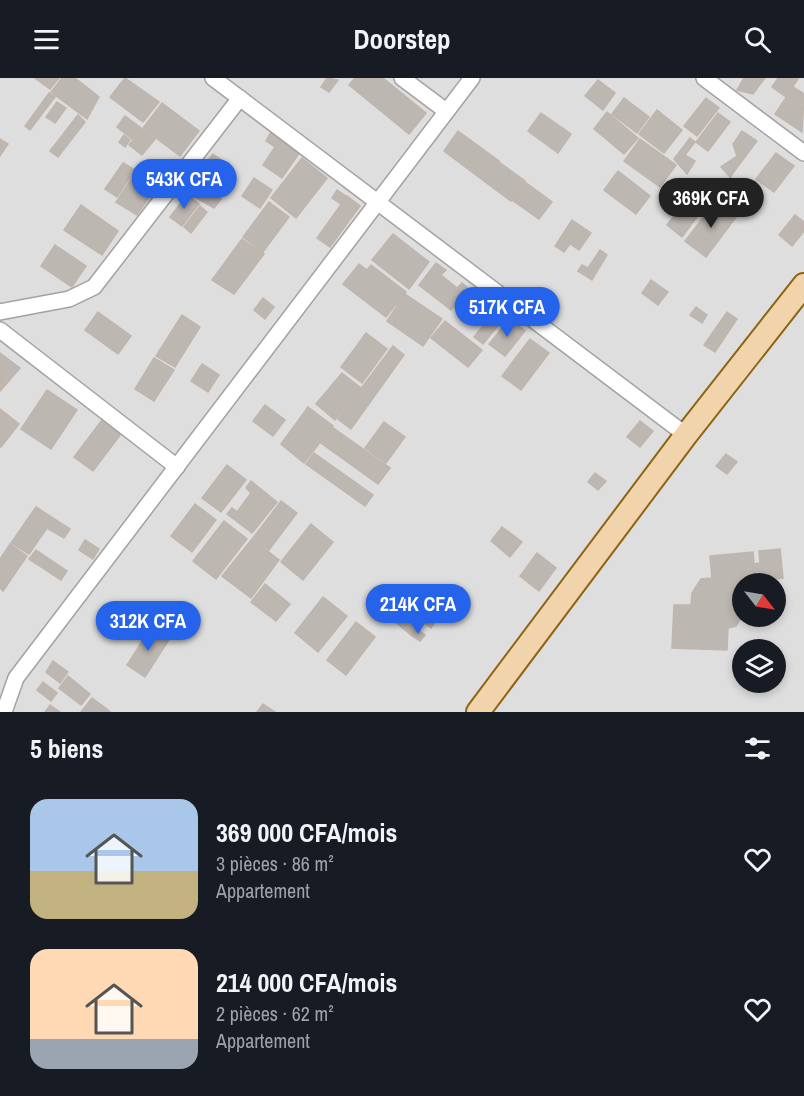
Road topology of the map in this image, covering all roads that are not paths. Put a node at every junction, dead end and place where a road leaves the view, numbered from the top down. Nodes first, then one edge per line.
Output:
1 (213, 78) edge
2 (402, 78) edge
3 (472, 78) edge
4 (704, 78) edge
5 (240, 98) junction
6 (446, 111) junction
7 (804, 153) edge
8 (377, 202) junction
9 (804, 285) edge
10 (0, 312) edge
11 (0, 330) edge
12 (686, 435) junction
13 (177, 467) junction
14 (4, 712) edge
15 (478, 712) edge

1 - 5 street
2 - 6 street
3 - 6 street
4 - 7 street
5 - 8 street
5 - 10 street
6 - 8 street
8 - 12 street
8 - 13 street
9 - 12 main road
11 - 13 street
12 - 15 main road
13 - 14 street

